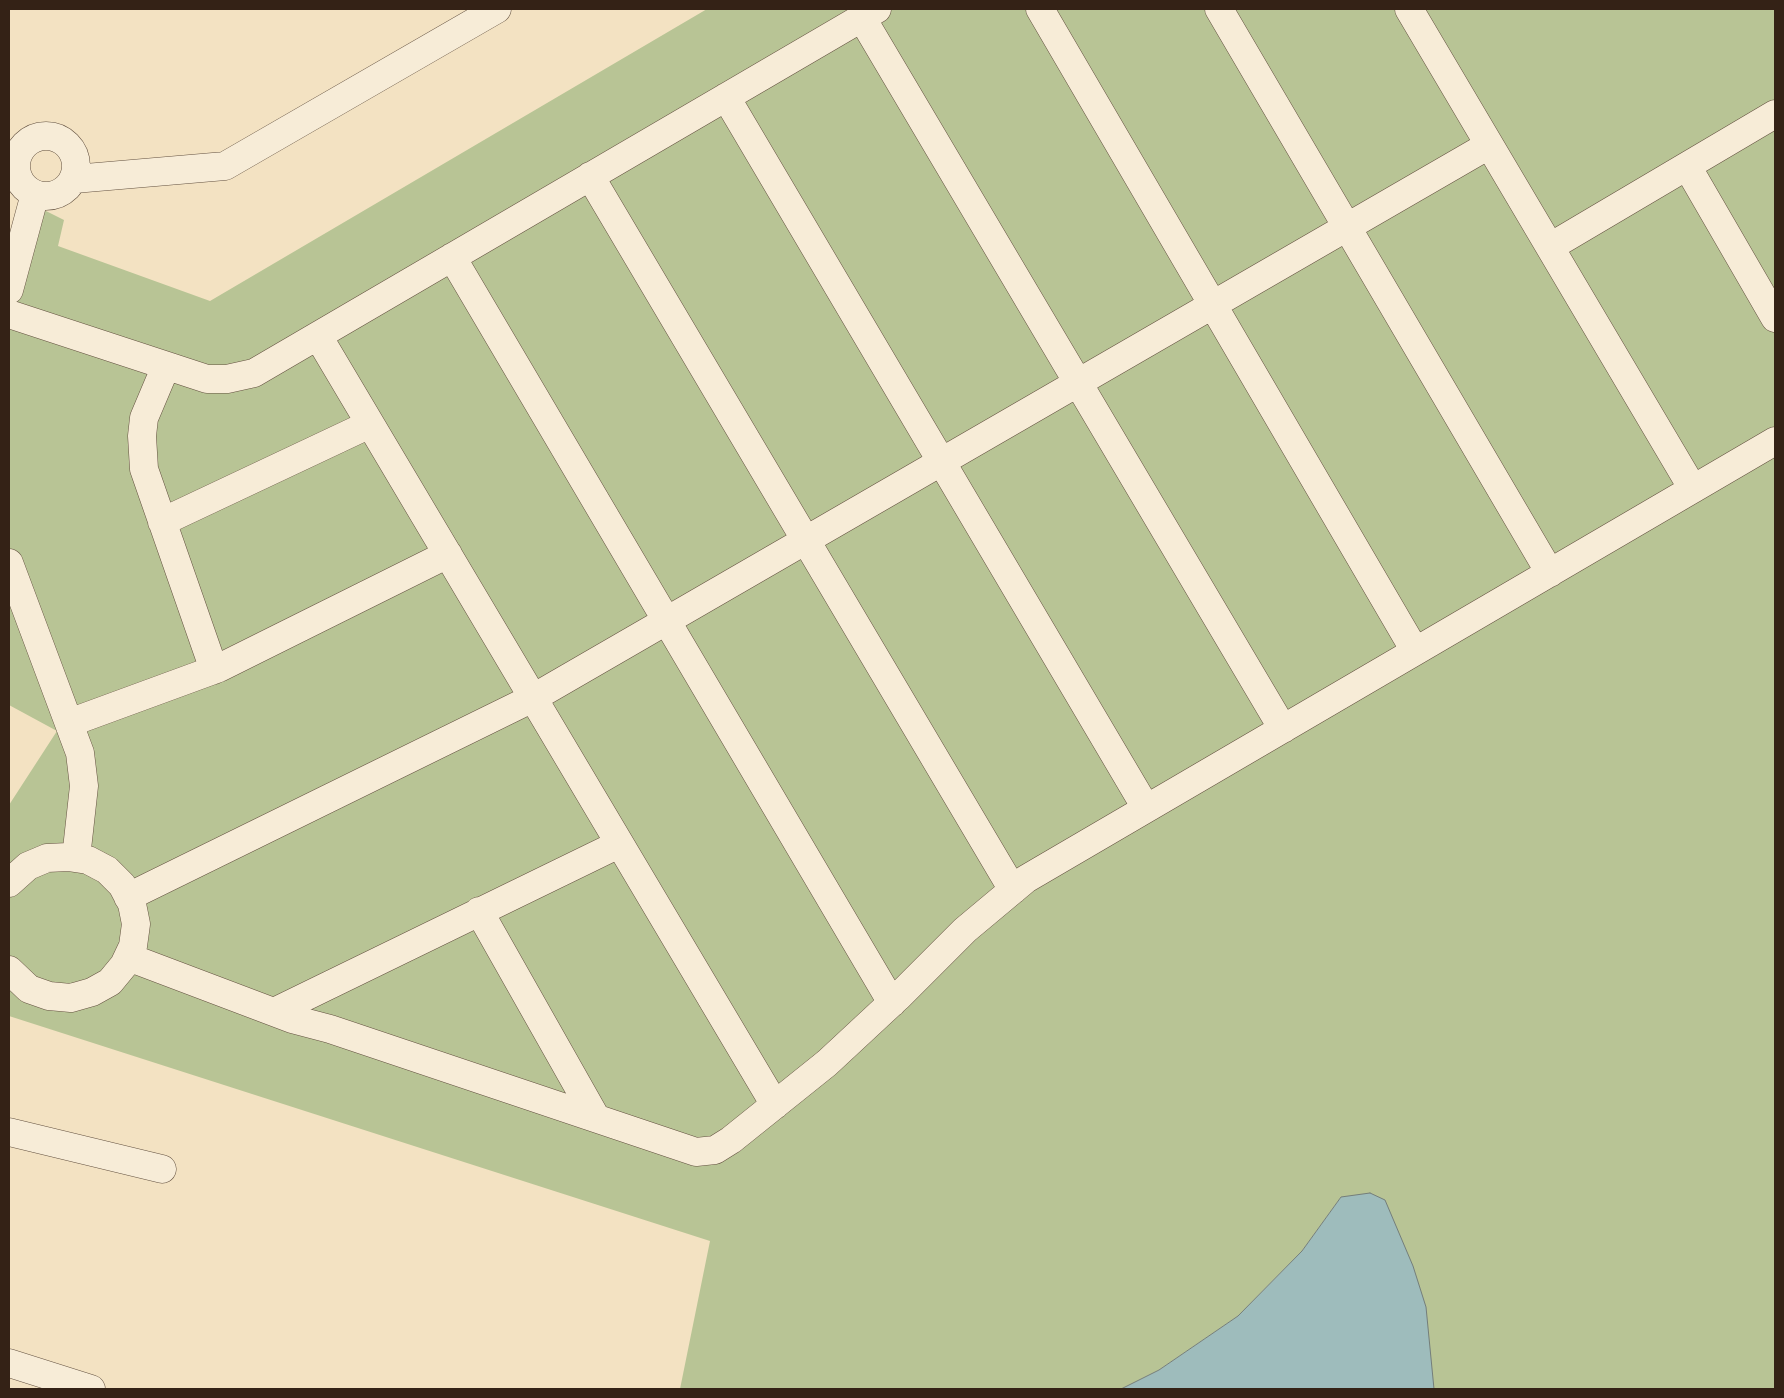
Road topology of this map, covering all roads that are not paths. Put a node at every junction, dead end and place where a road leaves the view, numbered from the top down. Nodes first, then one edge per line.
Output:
1 (497, 9) edge
2 (1040, 9) edge
3 (1218, 9) edge
4 (1409, 9) edge
5 (870, 13) edge
6 (726, 97) junction
7 (1775, 114) edge
8 (1488, 145) junction
9 (12, 165) edge
10 (1686, 166) junction
11 (590, 176) junction
12 (74, 178) junction
13 (35, 194) junction
14 (1347, 227) junction
15 (1550, 247) junction
16 (452, 257) junction
17 (9, 290) edge
18 (1213, 305) junction
19 (9, 314) edge
20 (1775, 318) edge
21 (318, 336) junction
22 (166, 366) junction
23 (1078, 383) junction
24 (370, 424) junction
25 (1775, 441) edge
26 (942, 462) junction
27 (1693, 489) junction
28 (162, 522) junction
29 (806, 540) junction
30 (448, 554) junction
31 (9, 563) edge
32 (1550, 573) junction
33 (667, 621) junction
34 (1415, 651) junction
35 (214, 670) junction
36 (533, 698) junction
37 (69, 723) junction
38 (1283, 729) junction
39 (1146, 808) junction
40 (619, 844) junction
41 (76, 858) junction
42 (9, 883) edge
43 (1012, 890) junction
44 (128, 897) junction
45 (479, 911) junction
46 (128, 957) junction
47 (9, 970) edge
48 (892, 1003) junction
49 (274, 1012) junction
50 (774, 1105) junction
51 (596, 1118) junction
52 (9, 1132) edge
53 (162, 1169) dead end
54 (9, 1363) edge
55 (92, 1389) edge

1 - 12 street
2 - 18 street
3 - 14 street
4 - 8 street
5 - 6 street
5 - 23 street
6 - 11 street
6 - 26 street
7 - 10 street
8 - 14 street
8 - 15 street
9 - 12 street
9 - 13 street
10 - 15 street
10 - 20 street
11 - 16 street
11 - 29 street
12 - 13 street
13 - 17 street
14 - 18 street
14 - 32 street
15 - 27 street
16 - 21 street
16 - 33 street
18 - 23 street
18 - 34 street
19 - 22 street
21 - 22 street
21 - 24 street
22 - 28 street
23 - 26 street
23 - 38 street
24 - 28 street
24 - 30 street
25 - 27 street
26 - 29 street
26 - 39 street
27 - 32 street
28 - 35 street
29 - 33 street
29 - 43 street
30 - 35 street
30 - 36 street
31 - 37 street
32 - 34 street
33 - 36 street
33 - 48 street
34 - 38 street
35 - 37 street
36 - 40 street
36 - 44 street
37 - 41 street
38 - 39 street
39 - 43 street
40 - 45 street
40 - 50 street
41 - 42 street
41 - 44 street
43 - 48 street
44 - 46 street
45 - 49 street
45 - 51 street
46 - 47 street
46 - 49 street
48 - 50 street
49 - 51 street
50 - 51 street
52 - 53 street
54 - 55 street

